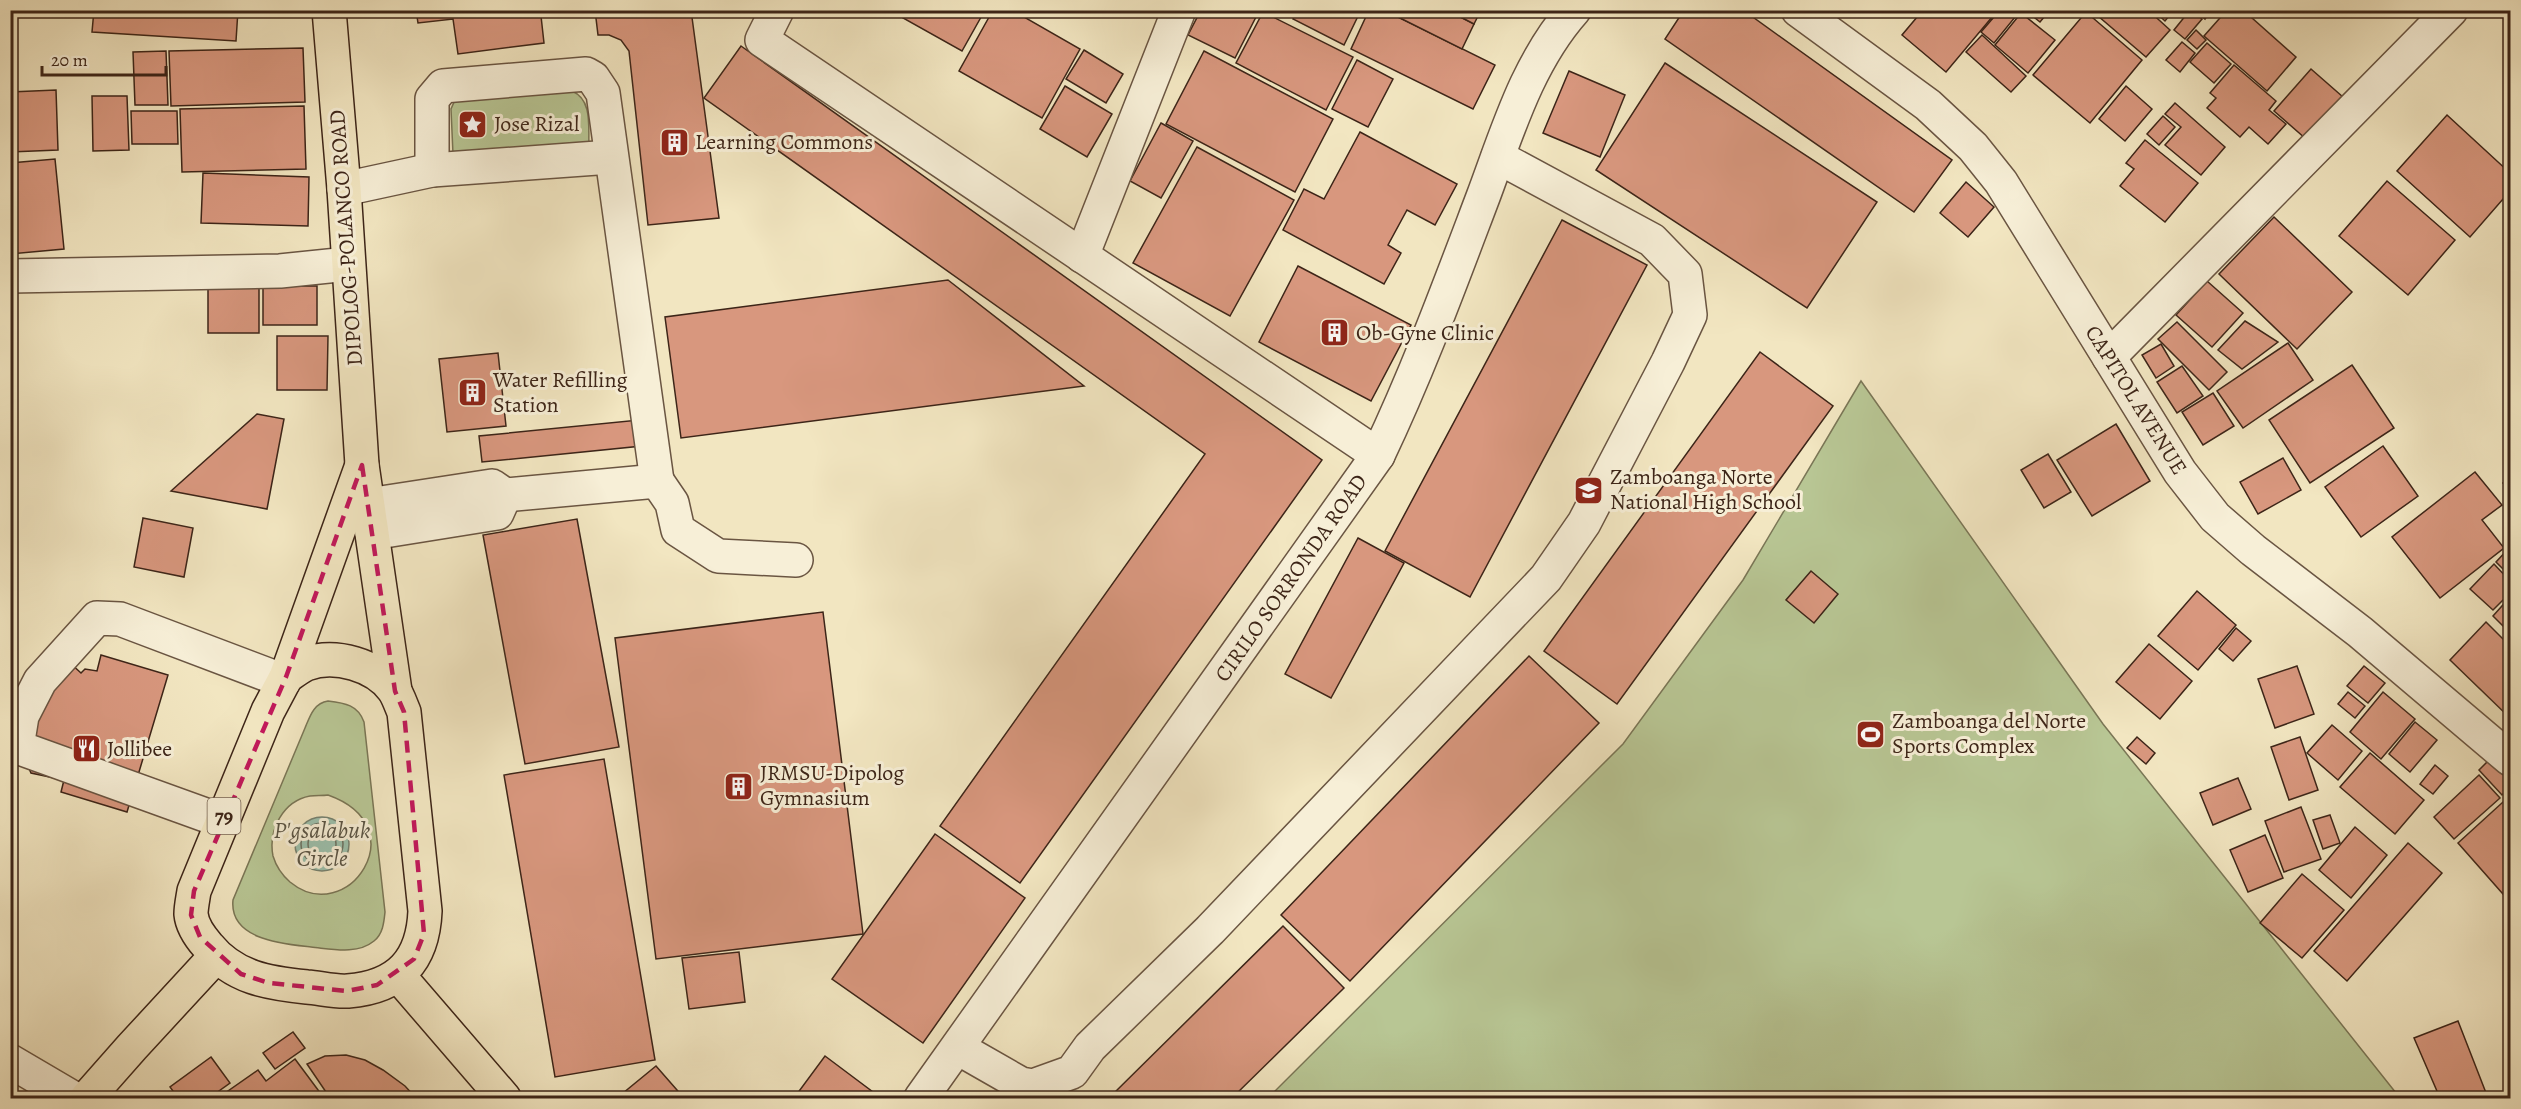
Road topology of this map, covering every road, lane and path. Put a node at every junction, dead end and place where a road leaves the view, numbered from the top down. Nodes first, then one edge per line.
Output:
1 (328, 10) edge
2 (777, 10) edge
3 (1179, 10) edge
4 (1574, 10) edge
5 (1798, 10) edge
6 (2451, 10) edge
7 (611, 157) junction
8 (1498, 157) junction
9 (432, 170) junction
10 (344, 189) junction
11 (1082, 255) junction
12 (348, 264) junction
13 (10, 276) edge
14 (2109, 357) junction
15 (1378, 455) junction
16 (362, 465) junction
17 (657, 481) junction
18 (370, 519) junction
19 (796, 560) dead end
20 (285, 679) junction
21 (395, 691) junction
22 (2506, 746) edge
23 (222, 821) junction
24 (216, 956) junction
25 (398, 975) junction
26 (957, 1048) junction
27 (10, 1061) edge
28 (72, 1098) edge
29 (87, 1098) edge
30 (504, 1098) edge
31 (921, 1098) edge

1 - 10 main road, DIPOLOG-POLANCO ROAD
2 - 11 street
3 - 11 street
4 - 8 street, CIRILO SORRONDA ROAD
5 - 14 street, CAPITOL AVENUE
6 - 14 street
7 - 9 street
7 - 9 street
7 - 17 street
8 - 15 street, CIRILO SORRONDA ROAD
8 - 26 street
9 - 10 street
10 - 12 main road, DIPOLOG-POLANCO ROAD
11 - 15 street
12 - 13 street
12 - 16 main road, DIPOLOG-POLANCO ROAD
14 - 22 street, CAPITOL AVENUE
15 - 26 street, CIRILO SORRONDA ROAD
16 - 18 main road, DIPOLOG-POLANCO ROAD
16 - 20 main road
17 - 18 street
17 - 19 street
18 - 21 main road, DIPOLOG-POLANCO ROAD
20 - 21 main road, 79
20 - 23 main road, 79
20 - 23 street
21 - 25 main road, 79
23 - 24 main road, 79
24 - 25 main road, 79
24 - 29 main road
25 - 30 main road
26 - 31 street, CIRILO SORRONDA ROAD
27 - 28 street

